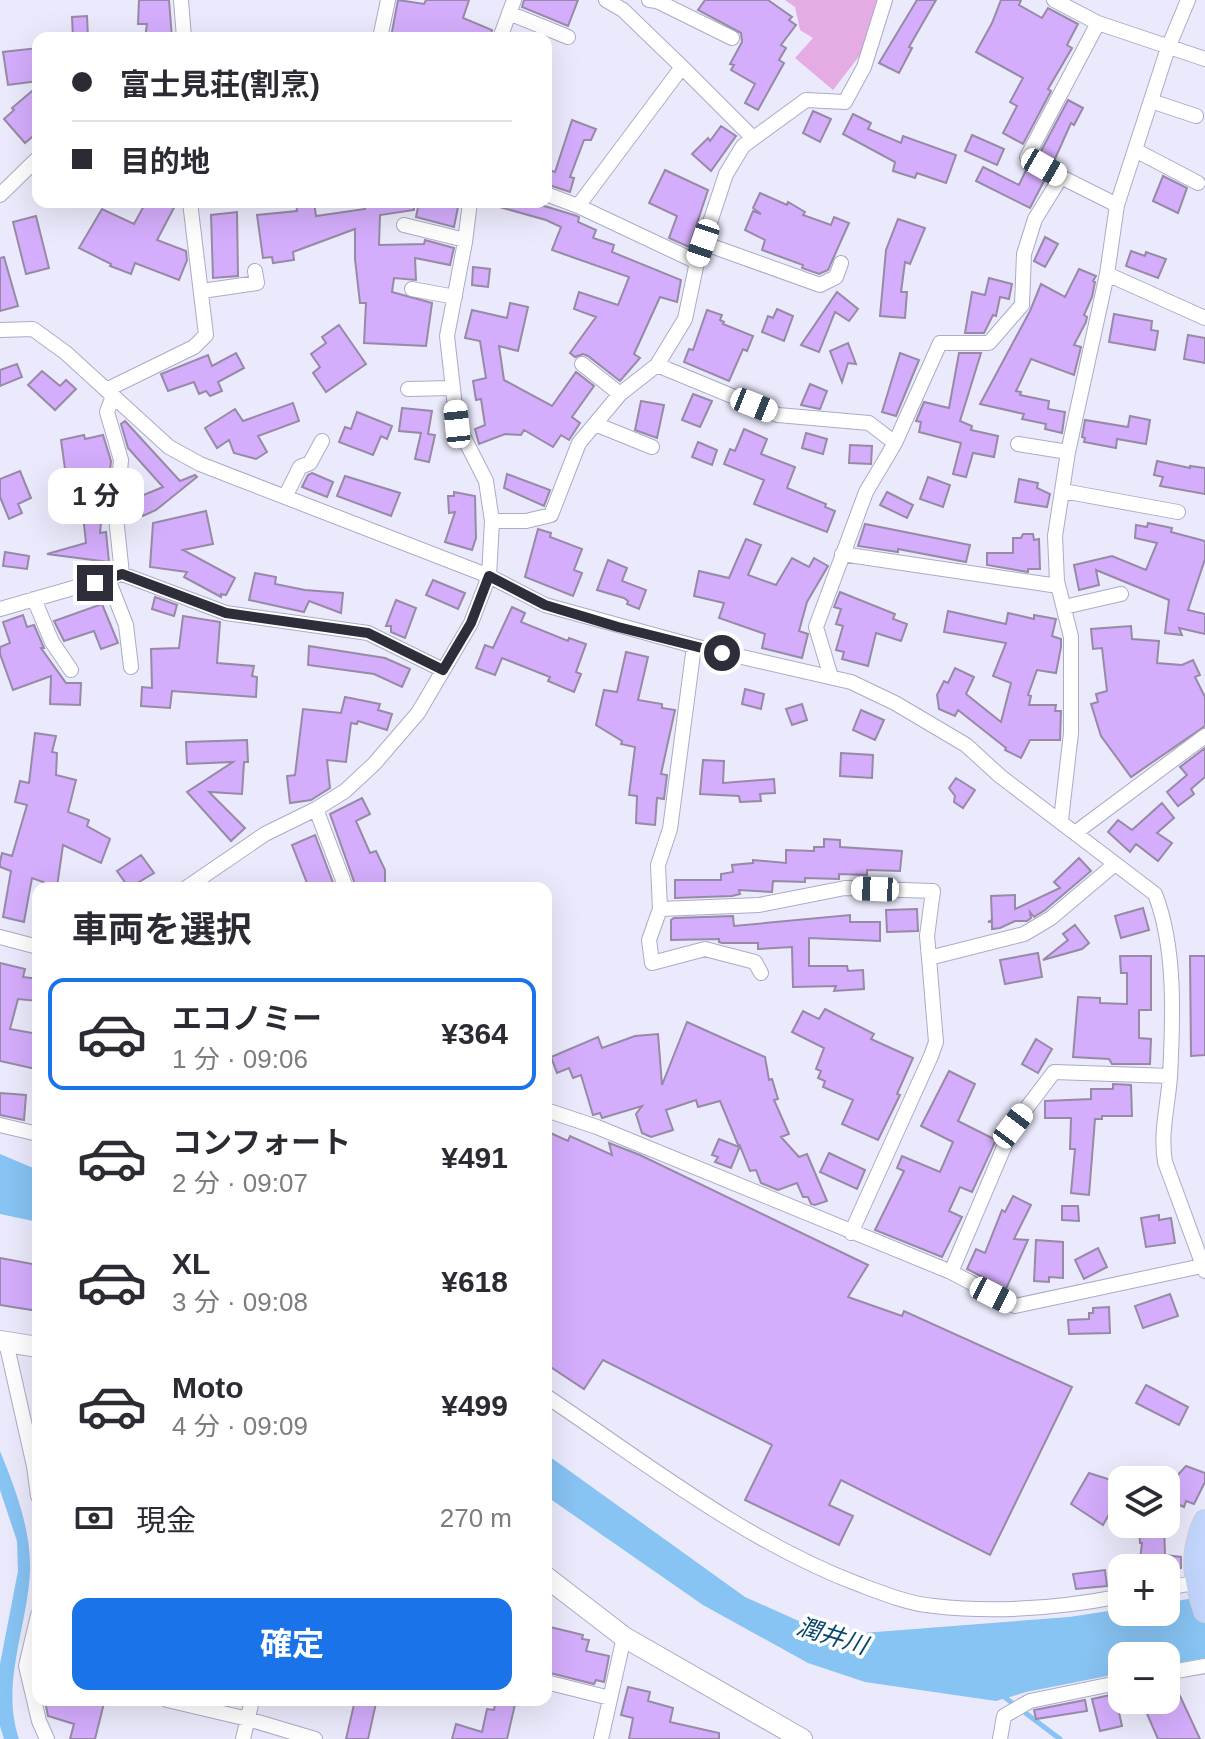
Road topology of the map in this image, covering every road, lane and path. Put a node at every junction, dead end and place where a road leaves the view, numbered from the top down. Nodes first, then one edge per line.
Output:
1 (181, 0) edge
2 (388, 0) edge
3 (606, 0) edge
4 (649, 0) edge
5 (885, 0) edge
6 (1054, 0) edge
7 (1188, 0) edge
8 (512, 6) edge
9 (1098, 23) junction
10 (184, 32) edge
11 (381, 32) edge
12 (502, 32) edge
13 (568, 37) dead end
14 (732, 38) dead end
15 (1168, 48) junction
16 (1205, 59) edge
17 (682, 67) junction
18 (1151, 101) junction
19 (1196, 116) dead end
20 (752, 137) junction
21 (1135, 150) junction
22 (32, 164) edge
23 (1061, 177) junction
24 (1198, 183) dead end
25 (0, 195) edge
26 (552, 196) edge
27 (1117, 205) junction
28 (578, 206) junction
29 (191, 208) edge
30 (469, 208) edge
31 (404, 225) dead end
32 (465, 240) junction
33 (703, 243) junction
34 (697, 262) junction
35 (841, 263) dead end
36 (255, 271) dead end
37 (1107, 274) junction
38 (412, 289) dead end
39 (202, 291) junction
40 (455, 297) junction
41 (1205, 318) edge
42 (0, 330) edge
43 (582, 364) dead end
44 (657, 365) junction
45 (453, 388) junction
46 (408, 389) dead end
47 (109, 393) junction
48 (620, 394) junction
49 (595, 424) junction
50 (322, 441) dead end
51 (895, 443) junction
52 (1018, 444) dead end
53 (652, 447) dead end
54 (1068, 452) junction
55 (1063, 491) junction
56 (285, 497) junction
57 (1178, 512) dead end
58 (492, 521) junction
59 (842, 554) junction
60 (115, 576) junction
61 (489, 576) junction
62 (1058, 586) junction
63 (1121, 594) dead end
64 (34, 599) junction
65 (1064, 607) junction
66 (0, 609) edge
67 (694, 646) junction
68 (131, 667) dead end
69 (71, 670) dead end
70 (443, 670) junction
71 (831, 677) junction
72 (1205, 736) edge
73 (316, 809) junction
74 (1061, 820) junction
75 (1075, 833) junction
76 (1115, 864) junction
77 (195, 882) edge
78 (344, 882) edge
79 (660, 909) junction
80 (0, 937) edge
81 (32, 945) edge
82 (929, 958) junction
83 (761, 973) dead end
84 (1170, 1076) junction
85 (552, 1112) edge
86 (0, 1125) edge
87 (32, 1133) edge
88 (851, 1233) junction
89 (1204, 1268) edge
90 (951, 1272) junction
91 (3, 1342) edge
92 (32, 1346) edge
93 (552, 1400) edge
94 (32, 1451) edge
95 (1205, 1521) edge
96 (552, 1582) edge
97 (1199, 1584) edge
98 (1108, 1598) edge
99 (1205, 1611) edge
100 (624, 1637) junction
101 (1205, 1666) edge
102 (1180, 1670) edge
103 (552, 1684) edge
104 (1108, 1685) edge
105 (610, 1698) junction
106 (37, 1706) edge
107 (193, 1706) edge
108 (251, 1706) edge
109 (248, 1719) junction
110 (47, 1739) edge
111 (243, 1739) edge
112 (315, 1739) edge
113 (601, 1739) edge
114 (802, 1739) edge
115 (1000, 1739) edge

1 - 10 street
2 - 11 street
3 - 17 street
4 - 14 street
5 - 20 street
6 - 9 street
7 - 15 street
8 - 12 street
8 - 13 street
9 - 15 street
9 - 23 street
15 - 16 street
15 - 18 street
17 - 20 street
17 - 28 street
18 - 19 street
18 - 21 street
20 - 33 street
21 - 24 street
21 - 27 street
22 - 25 street
23 - 27 street
23 - 51 street
26 - 28 street
27 - 37 street
28 - 34 street
29 - 39 street
30 - 32 street
31 - 32 street
32 - 40 street
33 - 34 street
33 - 35 street
34 - 44 street
36 - 39 street
37 - 41 street
37 - 54 street
38 - 40 street
39 - 47 street
40 - 45 street
42 - 47 street
43 - 48 street
44 - 48 street
44 - 51 street
45 - 46 street
45 - 58 street
47 - 56 street
47 - 60 street
48 - 49 street
49 - 53 street
49 - 58 street
50 - 56 street
51 - 59 street
52 - 54 street
54 - 55 street
55 - 57 street
55 - 62 street
56 - 61 street
58 - 61 street
59 - 62 street
59 - 71 street
60 - 64 street
60 - 68 street
60 - 70 street
61 - 67 street
61 - 70 street
62 - 65 street
63 - 65 street
64 - 66 street
64 - 69 street
65 - 74 street
67 - 71 street
67 - 79 street
70 - 73 street
71 - 74 street
72 - 75 street
73 - 77 street
73 - 78 street
74 - 75 street
75 - 76 street
76 - 82 street
76 - 84 street
79 - 82 street
79 - 83 street
80 - 81 street
82 - 88 street
84 - 89 street
84 - 90 street
85 - 88 street
86 - 87 street
88 - 90 street
89 - 90 street
91 - 92 street
91 - 94 street
93 - 98 street
95 - 97 main road
96 - 100 street
97 - 99 main road
100 - 105 street
100 - 114 street
101 - 102 street
103 - 105 street
104 - 115 street
105 - 113 street
106 - 110 street
107 - 109 street
108 - 109 street
109 - 111 street
109 - 112 street

